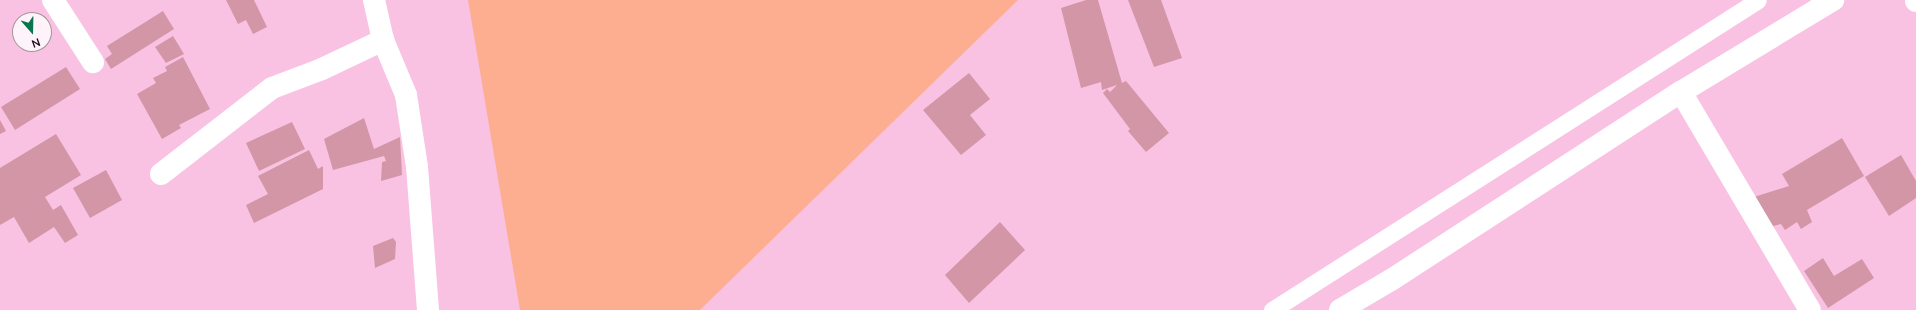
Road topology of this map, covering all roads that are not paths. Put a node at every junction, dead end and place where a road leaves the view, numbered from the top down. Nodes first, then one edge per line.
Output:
1 (53, 0) edge
2 (374, 0) edge
3 (1758, 0) edge
4 (1833, 0) edge
5 (383, 40) junction
6 (93, 62) dead end
7 (1681, 92) junction
8 (161, 174) dead end
9 (428, 310) edge
10 (1272, 310) edge
11 (1340, 310) edge
12 (1810, 310) edge

1 - 6 street
2 - 5 street
3 - 10 lane
4 - 7 street
5 - 8 street
5 - 9 street
7 - 11 street
7 - 12 street

